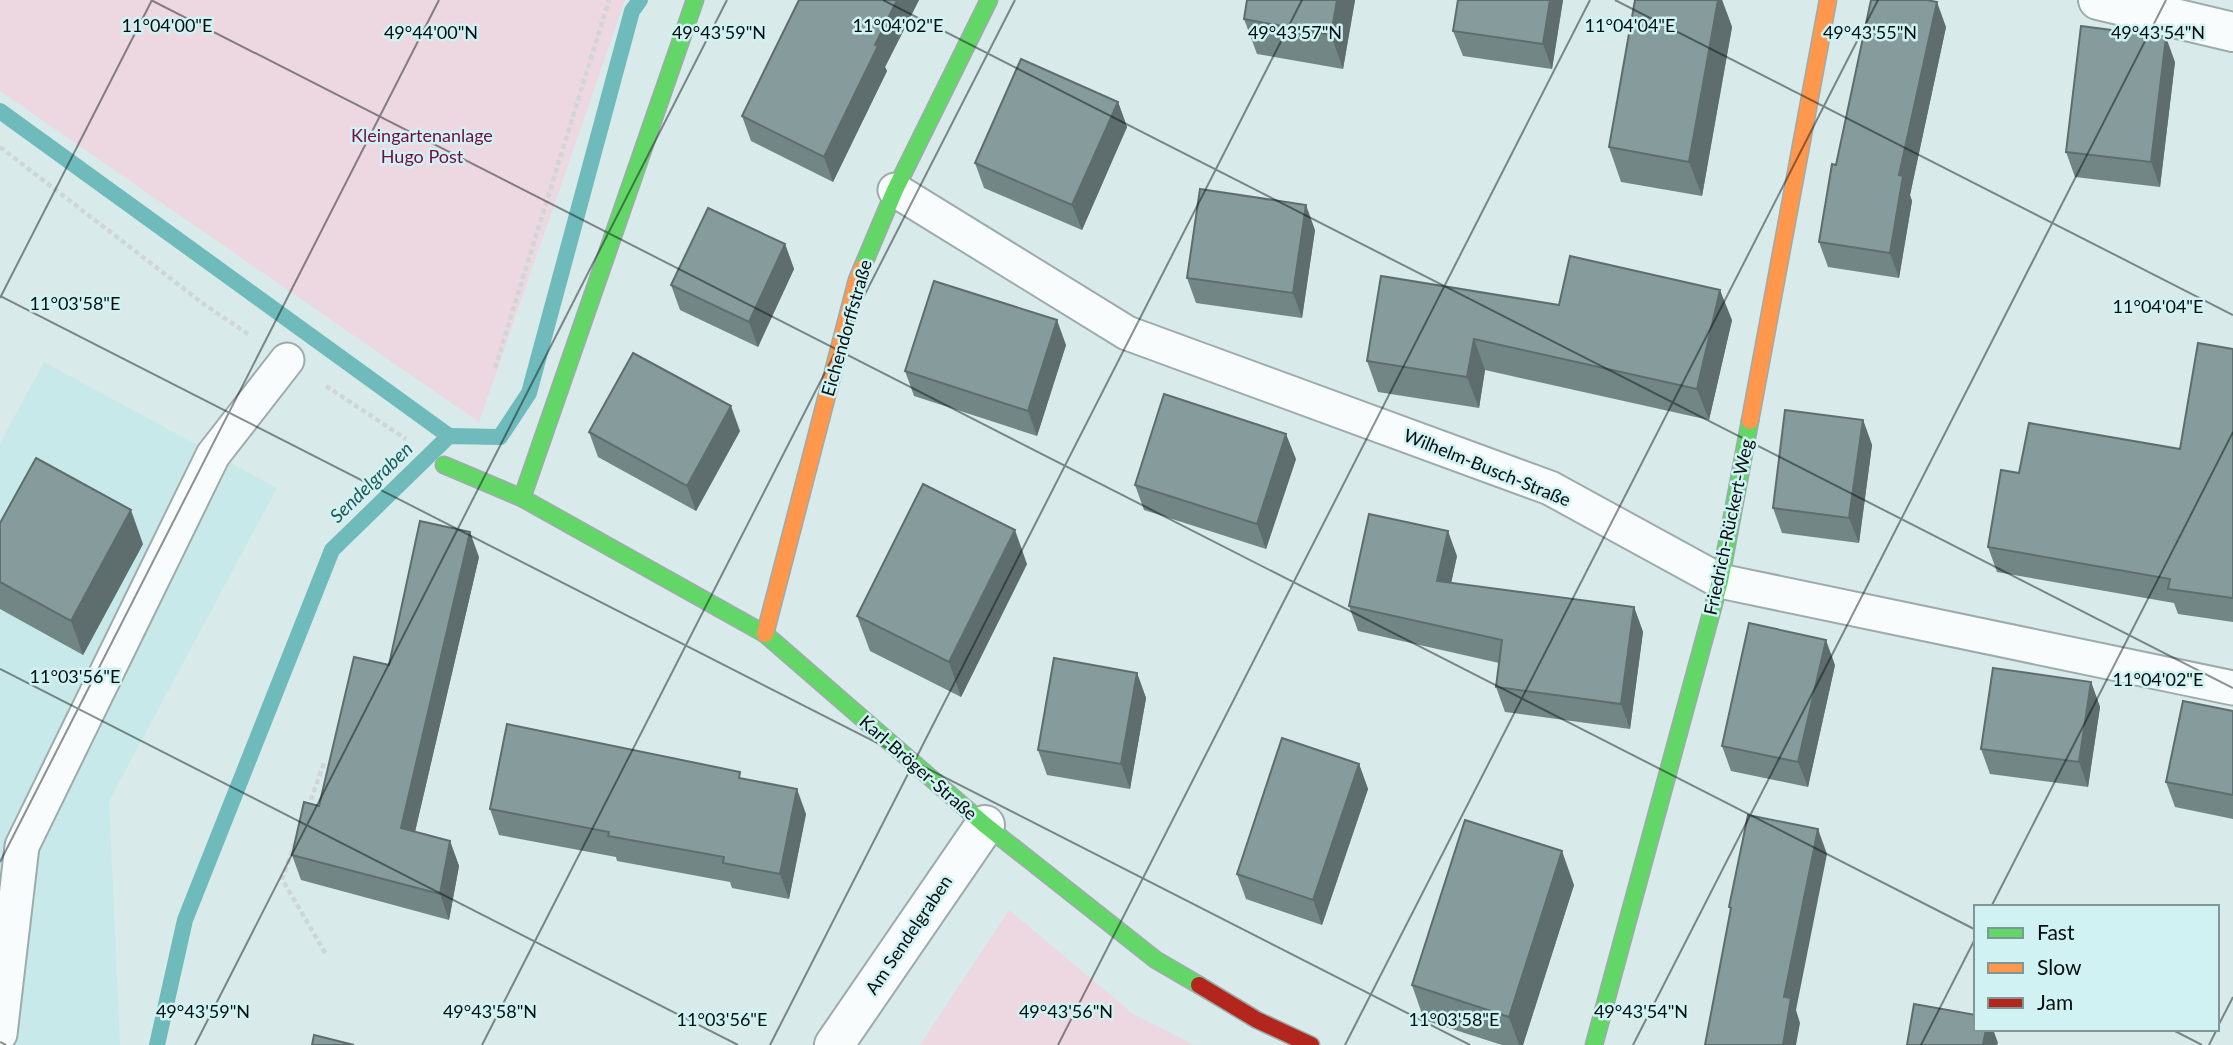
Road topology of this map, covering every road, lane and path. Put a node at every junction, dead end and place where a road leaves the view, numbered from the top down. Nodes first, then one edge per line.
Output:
1 (609, 0) edge
2 (695, 0) edge
3 (989, 0) edge
4 (1828, 0) edge
5 (2098, 0) edge
6 (2233, 32) edge
7 (0, 147) edge
8 (895, 190) junction
9 (287, 360) junction
10 (495, 368) dead end
11 (412, 443) dead end
12 (444, 465) dead end
13 (522, 498) junction
14 (1720, 580) junction
15 (765, 634) junction
16 (2233, 688) edge
17 (324, 763) dead end
18 (305, 815) edge
19 (985, 825) junction
20 (296, 841) edge
21 (327, 956) dead end
22 (0, 1034) edge
23 (834, 1045) edge
24 (1311, 1045) edge
25 (1594, 1045) edge

1 - 10 path
2 - 13 street
3 - 8 street, Eichendorffstraße
4 - 14 street, Friedrich-Rückert-Weg
5 - 6 street
7 - 9 path
8 - 14 lane, Wilhelm-Busch-Straße
8 - 15 street, Eichendorffstraße
9 - 11 path
9 - 22 lane
12 - 13 street, Karl-Bröger-Straße
13 - 15 street, Karl-Bröger-Straße
14 - 16 lane, Wilhelm-Busch-Straße
14 - 25 street, Friedrich-Rückert-Weg
15 - 19 street, Karl-Bröger-Straße
17 - 18 path
19 - 23 street, Am Sendelgraben
19 - 24 street, Karl-Bröger-Straße
20 - 21 path

